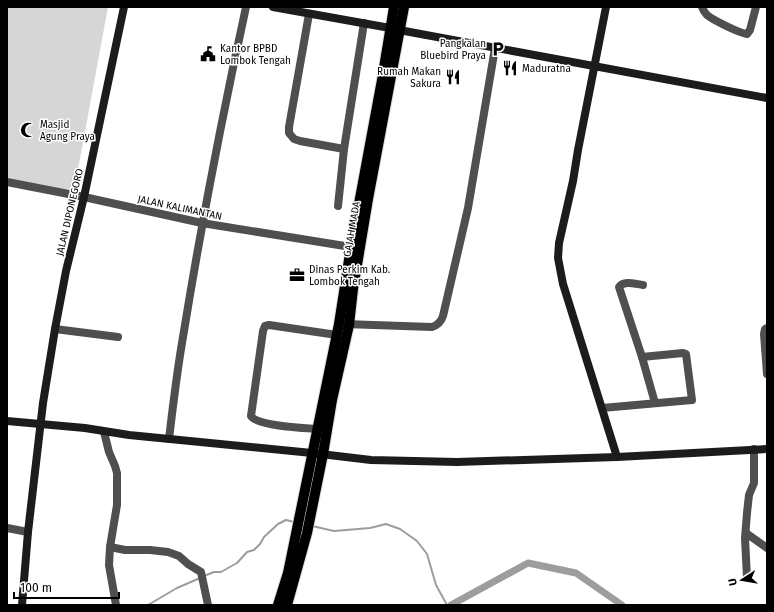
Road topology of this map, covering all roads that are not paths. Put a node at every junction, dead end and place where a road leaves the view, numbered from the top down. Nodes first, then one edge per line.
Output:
1 (124, 7) edge
2 (246, 7) edge
3 (273, 7) edge
4 (394, 7) edge
5 (404, 7) edge
6 (606, 7) edge
7 (702, 7) edge
8 (756, 7) edge
9 (309, 14) junction
10 (364, 23) junction
11 (395, 29) junction
12 (496, 48) junction
13 (595, 66) junction
14 (767, 98) edge
15 (344, 149) junction
16 (370, 164) junction
17 (7, 182) edge
18 (84, 196) junction
19 (338, 206) dead end
20 (202, 223) junction
21 (351, 247) junction
22 (643, 285) dead end
23 (344, 324) junction
24 (767, 328) edge
25 (55, 329) junction
26 (337, 335) junction
27 (118, 337) dead end
28 (642, 357) junction
29 (767, 374) edge
30 (655, 403) junction
31 (602, 408) junction
32 (7, 421) edge
33 (41, 423) junction
34 (318, 429) junction
35 (104, 432) junction
36 (169, 439) junction
37 (754, 449) junction
38 (767, 449) edge
39 (312, 453) junction
40 (323, 454) junction
41 (617, 457) junction
42 (305, 517) junction
43 (7, 528) edge
44 (28, 532) junction
45 (746, 532) junction
46 (110, 547) junction
47 (767, 548) edge
48 (747, 578) dead end
49 (22, 605) edge
50 (116, 605) edge
51 (208, 605) edge
52 (278, 605) edge
53 (287, 605) edge

1 - 18 main road, JALAN DIPONEGORO
2 - 20 street
3 - 9 main road
4 - 11 main road, GAJAH MADA
5 - 11 main road, GAJAH MADA
6 - 13 main road
7 - 8 street
9 - 10 main road
9 - 15 street
10 - 11 main road
10 - 15 street
11 - 12 main road
11 - 16 main road, GAJAH MADA
12 - 13 main road
12 - 23 street
13 - 14 main road
13 - 31 main road
15 - 19 street
16 - 21 main road, GAJAH MADA
16 - 23 main road, GAJAH MADA
17 - 18 street, JALAN KALIMANTAN
18 - 20 street, JALAN KALIMANTAN
18 - 25 main road, JALAN DIPONEGORO
20 - 21 street, JALAN KALIMANTAN
20 - 36 street
21 - 23 main road, GAJAH MADA
22 - 28 street
23 - 26 main road, GAJAH MADA
23 - 40 main road, GAJAH MADA
24 - 29 street
25 - 27 street
25 - 33 main road, JALAN DIPONEGORO
26 - 34 main road, GAJAH MADA
26 - 34 street
28 - 30 street
28 - 30 street
30 - 31 street
31 - 41 main road
32 - 33 main road
33 - 35 main road
33 - 44 main road, JALAN DIPONEGORO
34 - 39 main road, GAJAH MADA
35 - 36 main road
35 - 46 street
36 - 39 main road
37 - 38 main road
37 - 41 main road
37 - 45 street
39 - 40 main road
39 - 42 main road, GAJAH MADA
40 - 41 main road
40 - 42 main road, GAJAH MADA
42 - 52 main road
42 - 53 main road
43 - 44 street
44 - 49 main road, JALAN DIPONEGORO
45 - 47 street
45 - 48 street
46 - 50 street
46 - 51 street

